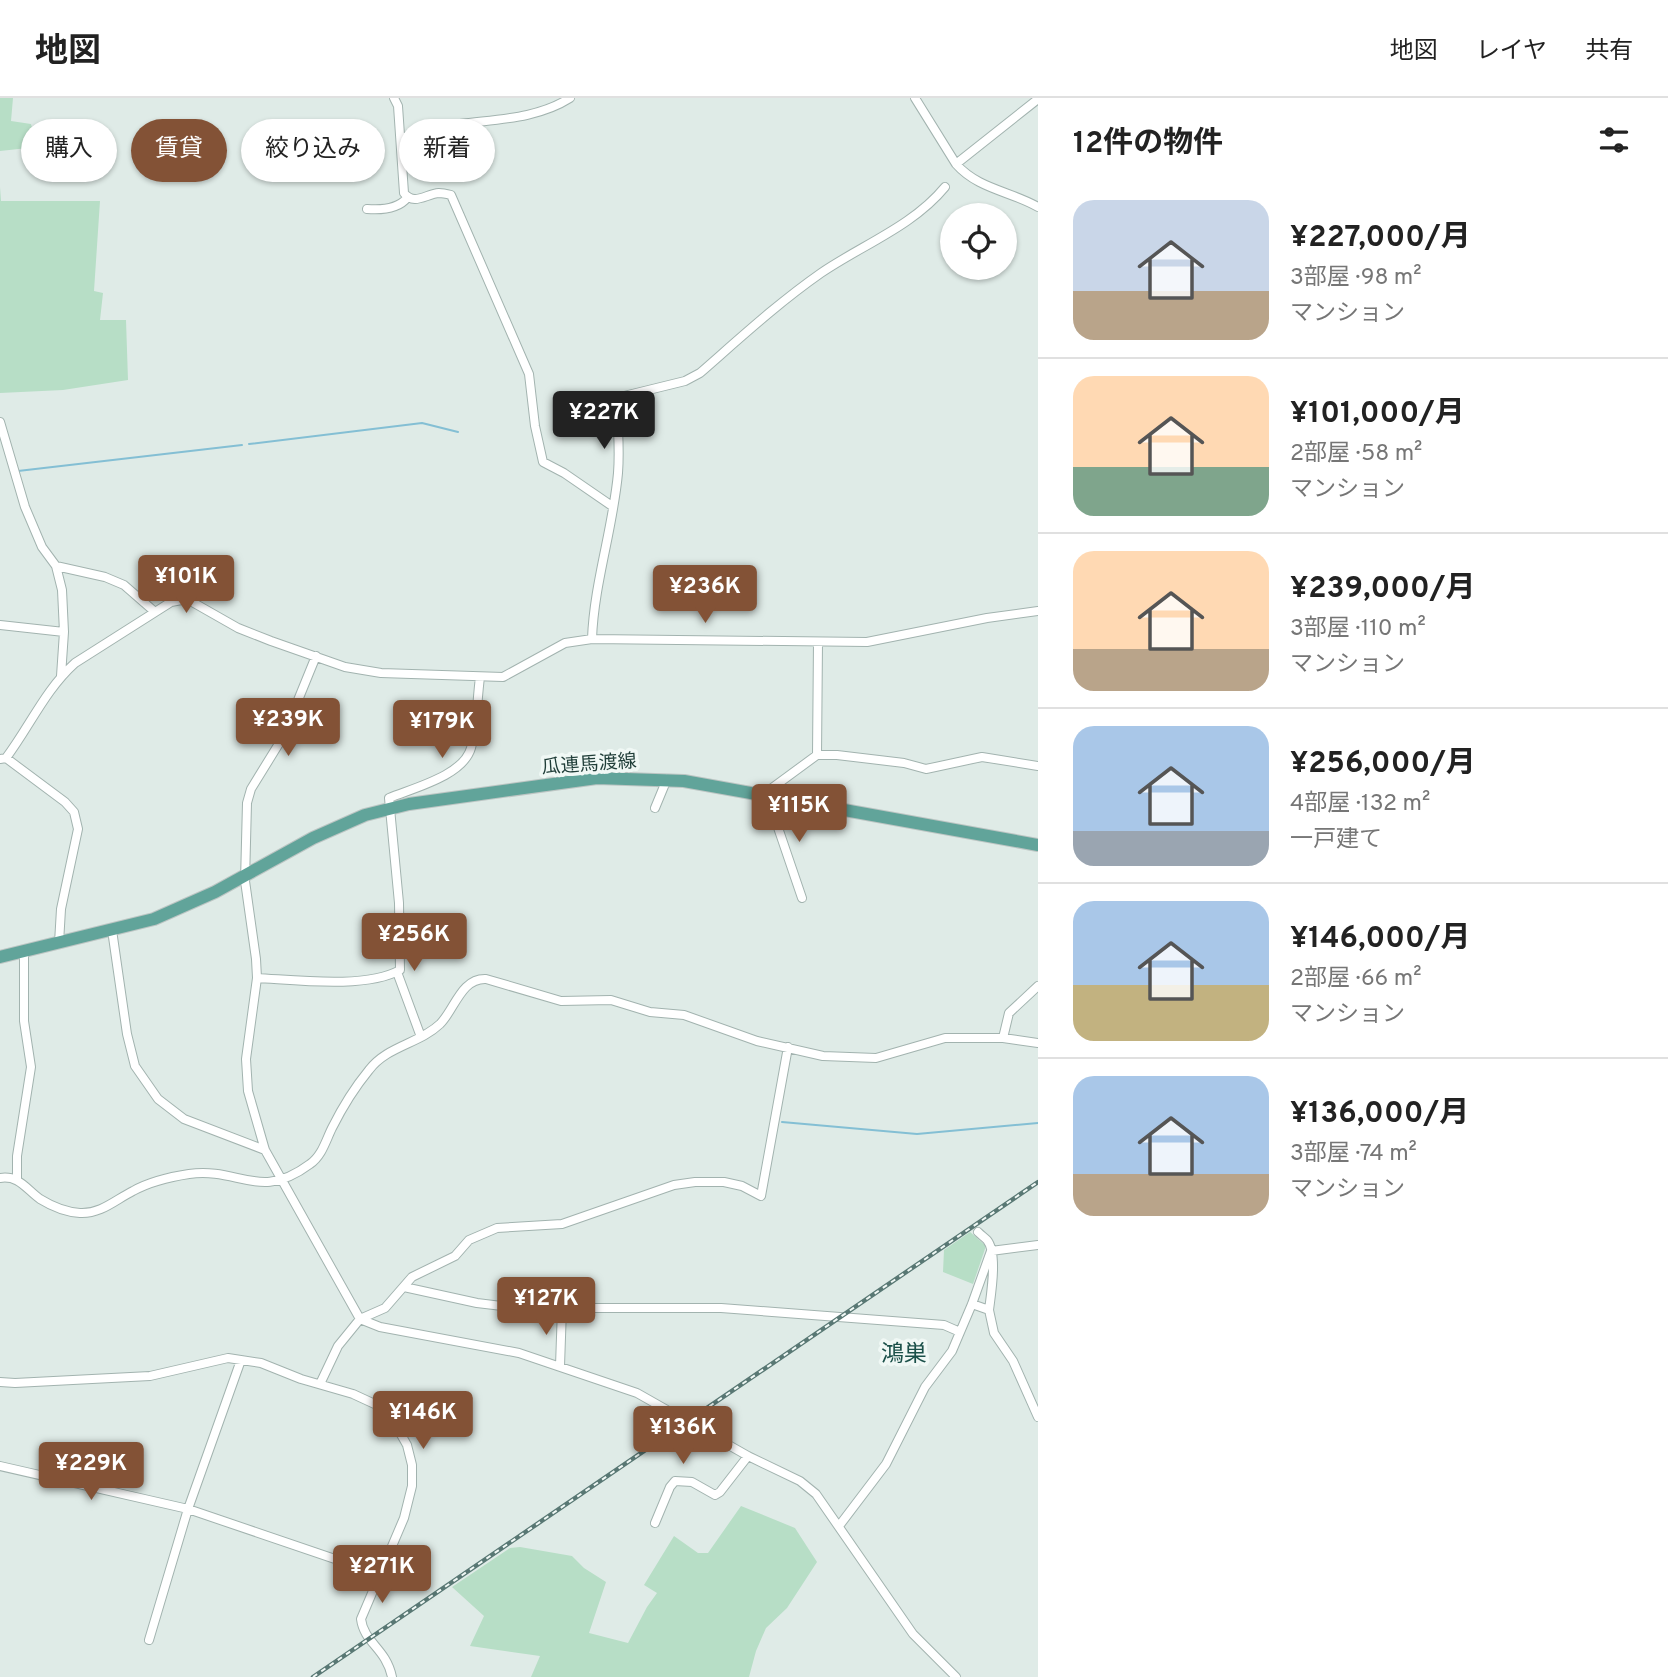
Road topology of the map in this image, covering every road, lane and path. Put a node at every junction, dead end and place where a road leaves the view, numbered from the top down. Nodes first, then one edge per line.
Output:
1 (394, 98) edge
2 (570, 98) edge
3 (915, 98) edge
4 (1038, 99) edge
5 (399, 119) edge
6 (495, 121) edge
7 (956, 164) junction
8 (403, 182) edge
9 (945, 187) dead end
10 (407, 198) junction
11 (1038, 206) edge
12 (367, 209) dead end
13 (0, 422) edge
14 (612, 506) junction
15 (56, 566) junction
16 (1038, 611) edge
17 (155, 612) junction
18 (0, 625) edge
19 (64, 632) junction
20 (592, 639) junction
21 (818, 642) junction
22 (316, 656) junction
23 (61, 676) junction
24 (480, 677) junction
25 (817, 755) junction
26 (3, 759) edge
27 (1038, 766) edge
28 (667, 779) junction
29 (770, 796) junction
30 (390, 808) junction
31 (655, 808) dead end
32 (1038, 845) edge
33 (246, 875) junction
34 (802, 898) dead end
35 (112, 930) junction
36 (59, 943) junction
37 (24, 951) junction
38 (0, 957) edge
39 (397, 972) junction
40 (257, 978) junction
41 (1038, 986) edge
42 (421, 1037) junction
43 (1003, 1038) junction
44 (1038, 1043) edge
45 (788, 1047) junction
46 (265, 1150) junction
47 (0, 1178) edge
48 (17, 1180) junction
49 (283, 1180) junction
50 (978, 1232) dead end
51 (1038, 1245) edge
52 (991, 1251) junction
53 (404, 1287) junction
54 (972, 1304) junction
55 (562, 1308) junction
56 (989, 1310) junction
57 (360, 1319) junction
58 (960, 1332) junction
59 (241, 1360) junction
60 (560, 1366) junction
61 (0, 1382) edge
62 (320, 1384) junction
63 (1038, 1417) edge
64 (748, 1456) junction
65 (0, 1466) edge
66 (188, 1509) junction
67 (654, 1522) dead end
68 (839, 1526) junction
69 (379, 1574) junction
70 (149, 1640) dead end
71 (392, 1677) edge
72 (956, 1677) edge

1 - 5 street
2 - 6 street
3 - 7 street
4 - 7 street
7 - 11 street
8 - 10 street
9 - 14 street
10 - 12 street
10 - 14 street
13 - 15 street
14 - 20 street
15 - 17 street
15 - 19 street
16 - 21 street
17 - 22 street
17 - 23 street
18 - 19 street
19 - 23 street
20 - 21 street
20 - 24 street
21 - 25 street
22 - 24 street
22 - 33 street
23 - 26 street
24 - 30 street
25 - 27 street
25 - 29 street
26 - 36 street
28 - 29 main road, 瓜連馬渡線
28 - 30 main road, 瓜連馬渡線
28 - 31 street
29 - 32 main road, 瓜連馬渡線
29 - 34 street
30 - 33 main road, 瓜連馬渡線
30 - 39 street
33 - 35 main road, 瓜連馬渡線
33 - 40 street
35 - 36 main road, 瓜連馬渡線
35 - 46 street
36 - 37 main road, 瓜連馬渡線
37 - 38 main road, 瓜連馬渡線
37 - 48 street
39 - 40 street
39 - 42 street
40 - 46 street
41 - 43 street
42 - 45 street
42 - 49 street
43 - 44 street
43 - 45 street
45 - 53 street
46 - 49 street
47 - 48 street
48 - 49 street
49 - 57 street
50 - 52 street
51 - 52 street
52 - 54 street
52 - 56 street
53 - 55 street
53 - 57 street
54 - 56 street
54 - 58 street
55 - 58 street
55 - 60 street
56 - 63 street
57 - 60 street
57 - 62 street
58 - 68 street
59 - 61 street
59 - 62 street
59 - 66 street
60 - 64 street
62 - 69 street
64 - 67 street
64 - 68 street
65 - 66 street
66 - 69 street
66 - 70 street
68 - 72 street
69 - 71 street

